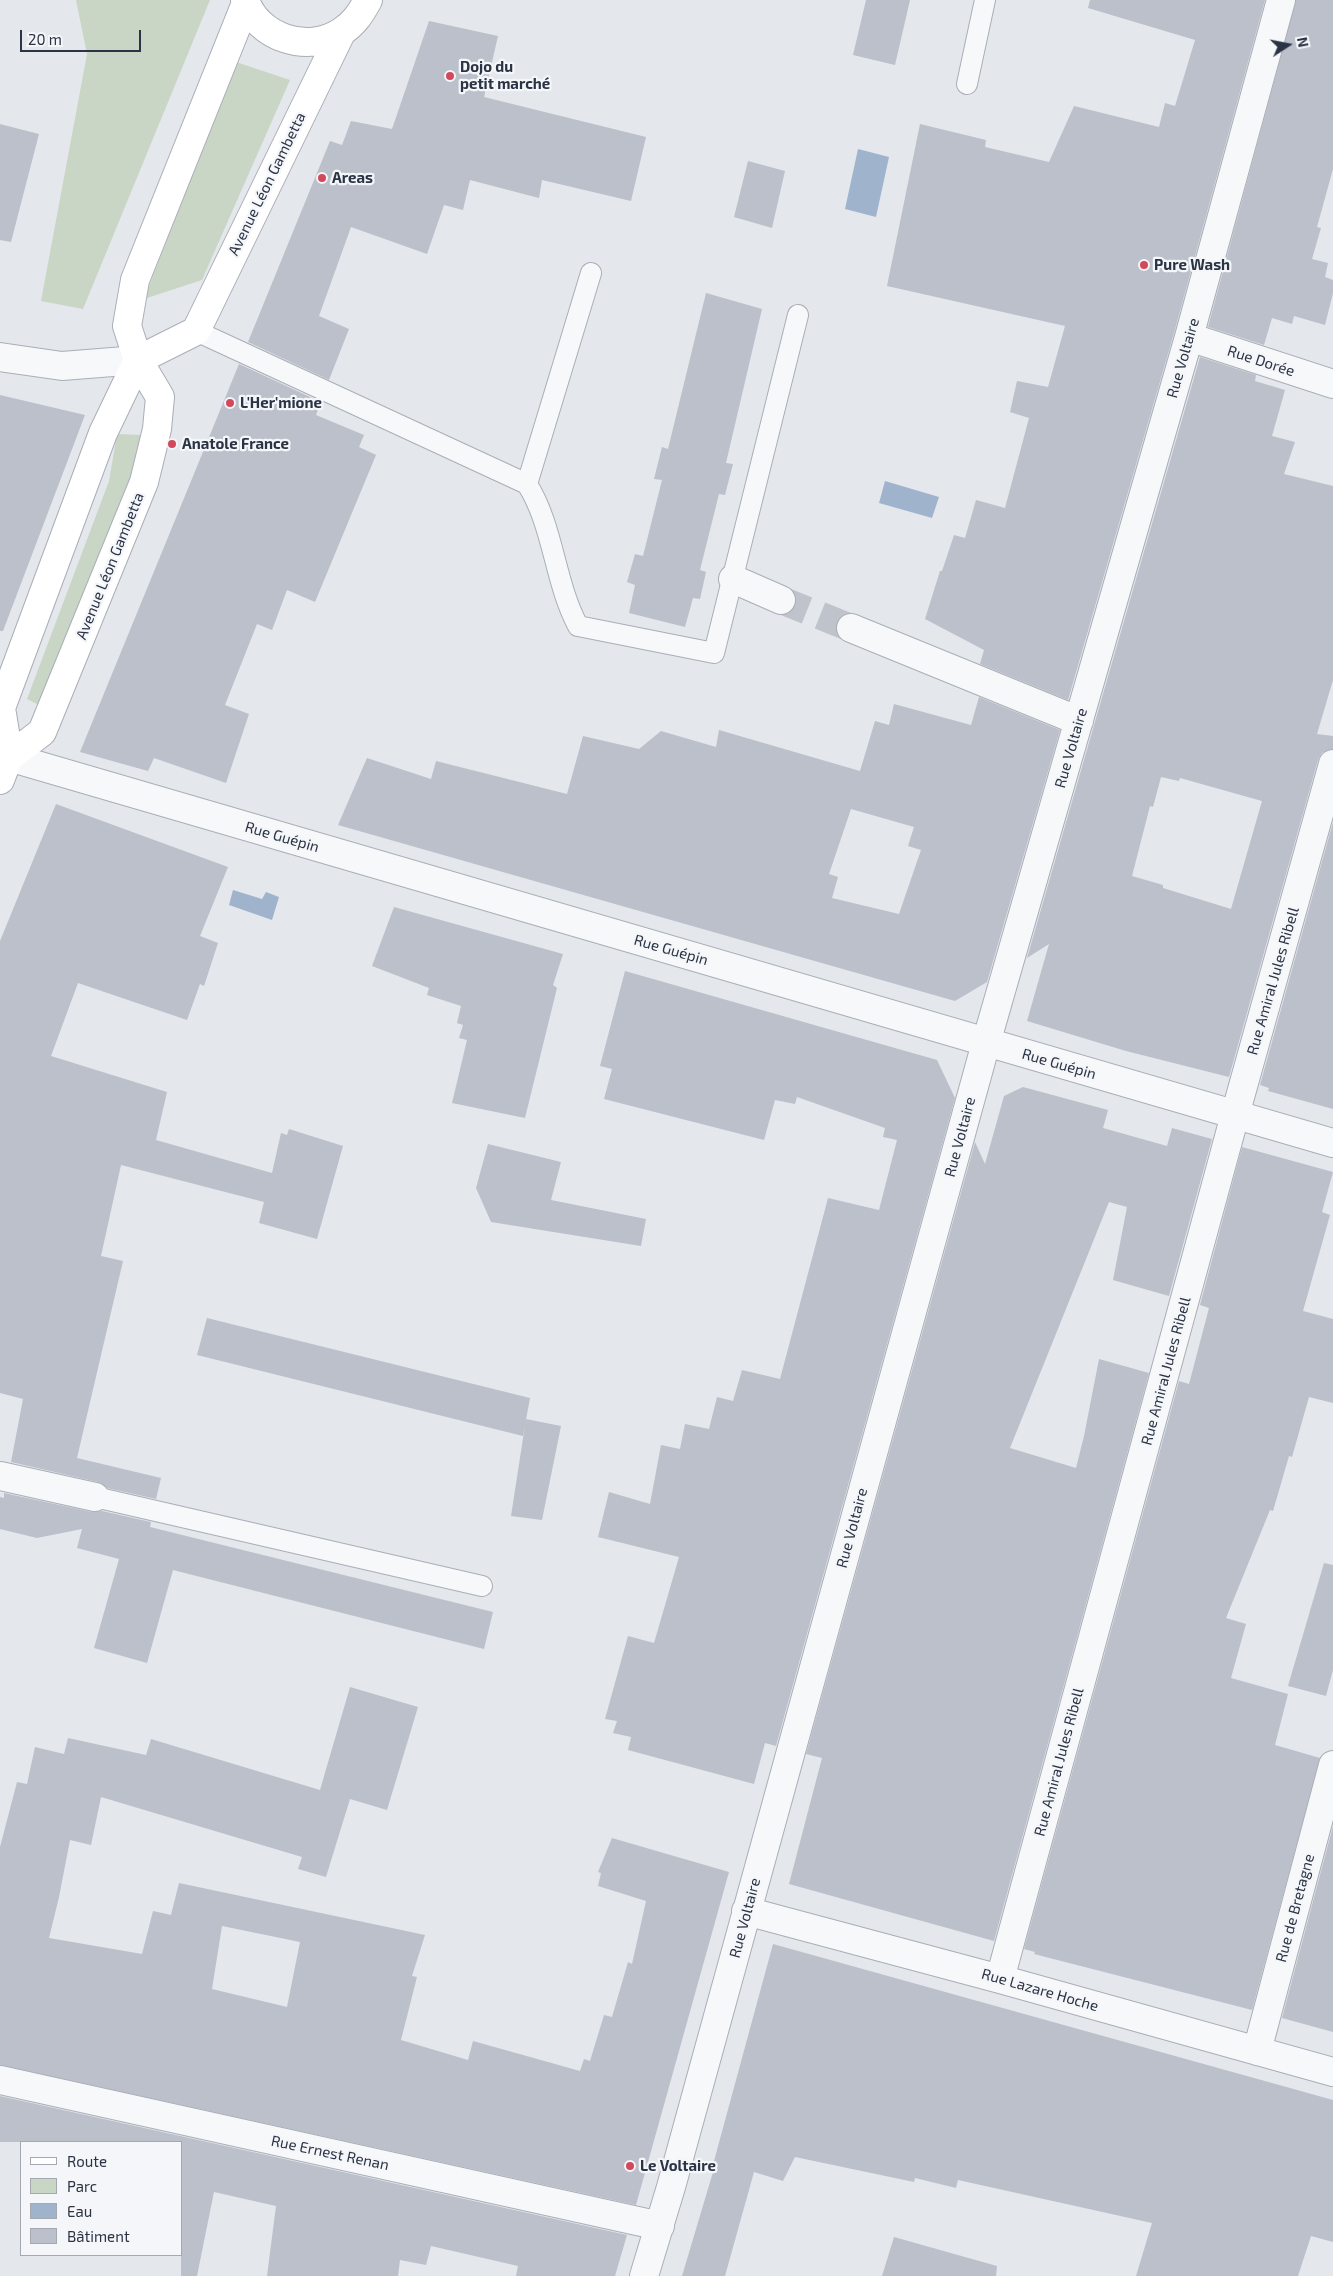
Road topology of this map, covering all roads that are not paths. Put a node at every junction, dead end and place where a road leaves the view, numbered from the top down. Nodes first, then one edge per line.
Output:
1 (368, 0) edge
2 (985, 0) edge
3 (1281, 0) edge
4 (246, 2) edge
5 (341, 33) junction
6 (967, 84) dead end
7 (591, 273) dead end
8 (798, 315) dead end
9 (196, 331) junction
10 (1189, 337) junction
11 (0, 357) edge
12 (138, 360) junction
13 (1333, 384) edge
14 (527, 484) junction
15 (732, 580) junction
16 (781, 600) tunnel mouth
17 (851, 628) tunnel mouth
18 (1079, 721) junction
19 (1333, 764) edge
20 (4, 769) edge
21 (986, 1043) junction
22 (1235, 1115) junction
23 (1333, 1142) edge
24 (0, 1476) edge
25 (95, 1497) joint
26 (482, 1586) dead end
27 (1333, 1765) edge
28 (746, 1911) junction
29 (1000, 1979) junction
30 (1257, 2051) junction
31 (1333, 2072) edge
32 (0, 2080) edge
33 (660, 2226) junction
34 (644, 2276) edge

1 - 5 main road
2 - 6 lane
3 - 10 street, Rue Voltaire
4 - 5 main road
4 - 12 main road, Avenue Léon Gambetta
5 - 9 main road, Avenue Léon Gambetta
7 - 14 lane
8 - 15 lane
9 - 12 main road
9 - 14 lane
10 - 13 street, Rue Dorée
10 - 18 street, Rue Voltaire
11 - 12 street
12 - 20 main road
12 - 20 main road, Avenue Léon Gambetta
14 - 15 lane
15 - 16 street
17 - 18 street
18 - 21 street, Rue Voltaire
19 - 22 street, Rue Amiral Jules Ribell
20 - 21 street, Rue Guépin
21 - 22 street, Rue Guépin
21 - 28 street, Rue Voltaire
22 - 23 street, Rue Guépin
22 - 29 street, Rue Amiral Jules Ribell
24 - 25 street
25 - 26 lane
27 - 30 street, Rue de Bretagne
28 - 29 street, Rue Lazare Hoche
28 - 33 street, Rue Voltaire
29 - 30 street, Rue Lazare Hoche
30 - 31 street, Rue Lazare Hoche
32 - 33 street, Rue Ernest Renan
33 - 34 street, Rue Voltaire

